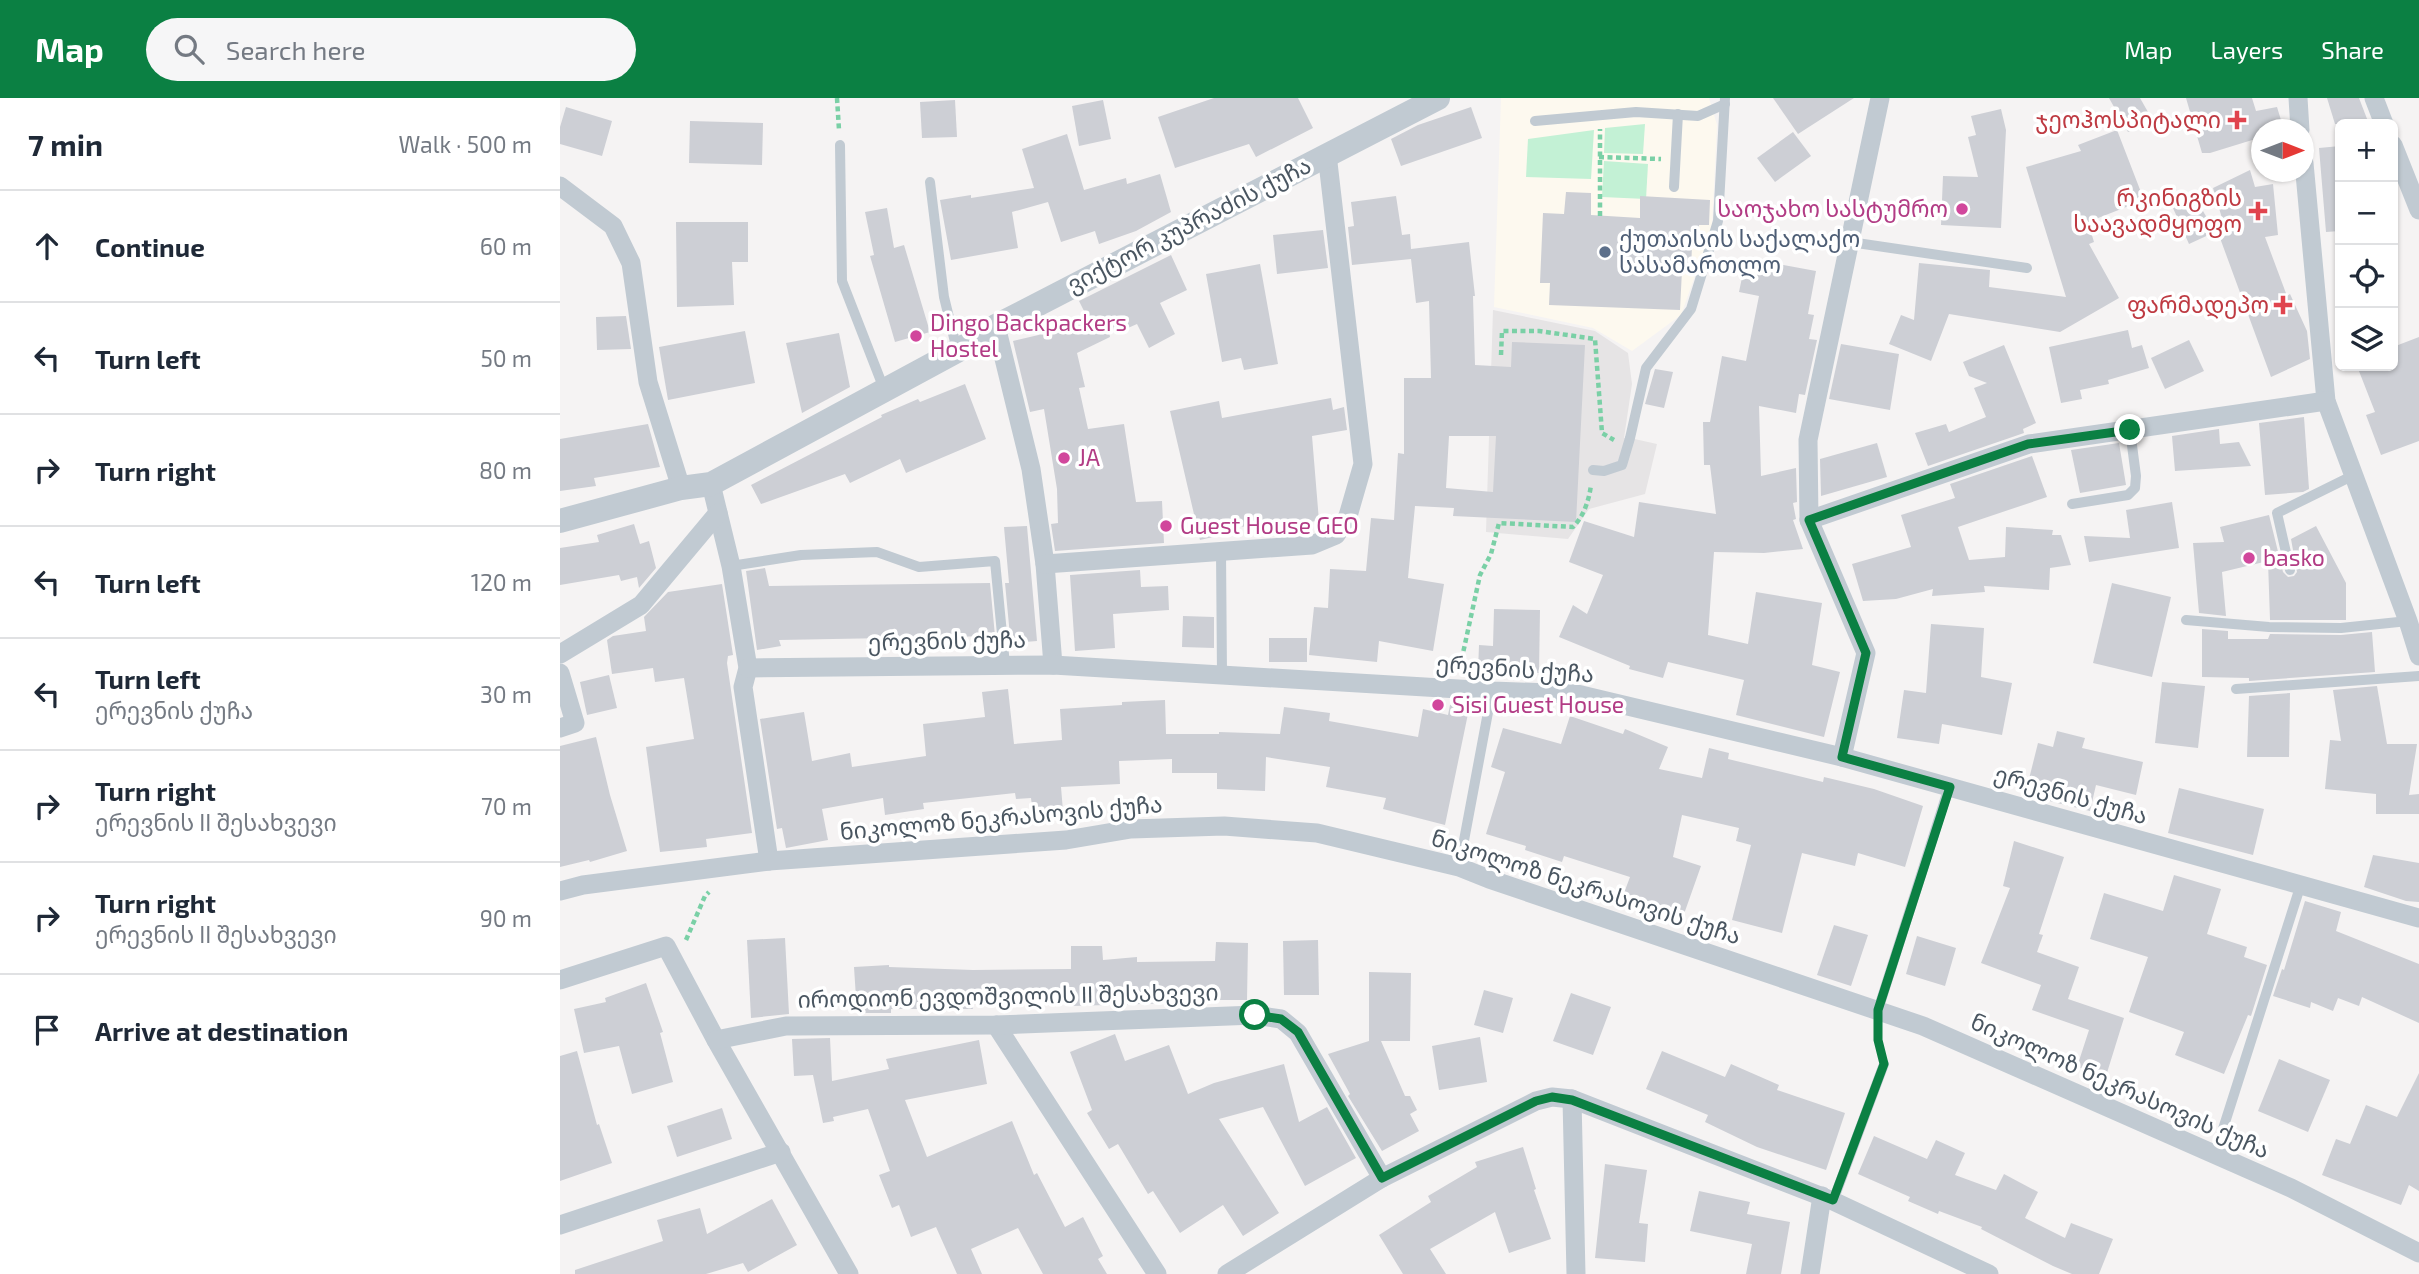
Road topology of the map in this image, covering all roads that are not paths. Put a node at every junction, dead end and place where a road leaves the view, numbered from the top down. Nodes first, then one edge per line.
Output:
1 (1438, 98) edge
2 (1880, 98) edge
3 (2298, 98) edge
4 (2374, 98) edge
5 (1725, 101) edge
6 (1678, 114) junction
7 (2299, 119) edge
8 (2382, 119) edge
9 (1535, 121) dead end
10 (840, 145) road end
11 (1327, 154) junction
12 (2398, 158) edge
13 (930, 182) dead end
14 (2306, 182) edge
15 (560, 186) edge
16 (1674, 187) dead end
17 (2419, 210) edge
18 (1850, 242) junction
19 (2027, 268) dead end
20 (996, 326) junction
21 (957, 351) junction
22 (884, 389) junction
23 (2326, 401) junction
24 (2130, 430) junction
25 (1593, 470) road end
26 (2354, 475) junction
27 (712, 484) junction
28 (681, 488) junction
29 (2072, 504) dead end
30 (718, 513) junction
31 (1809, 520) junction
32 (560, 521) edge
33 (1221, 551) junction
34 (1045, 564) junction
35 (731, 566) junction
36 (2290, 570) dead end
37 (2186, 620) dead end
38 (2408, 621) junction
39 (560, 654) edge
40 (2419, 656) edge
41 (1005, 665) junction
42 (1053, 665) junction
43 (748, 668) junction
44 (560, 673) edge
45 (1222, 675) junction
46 (2419, 676) edge
47 (2236, 689) dead end
48 (1492, 691) junction
49 (560, 727) edge
50 (1842, 757) junction
51 (1950, 787) junction
52 (769, 861) junction
53 (1460, 867) junction
54 (2301, 884) junction
55 (560, 891) edge
56 (2419, 918) edge
57 (560, 980) edge
58 (1878, 1010) junction
59 (996, 1025) junction
60 (716, 1040) junction
61 (1884, 1064) dead end
62 (1572, 1100) junction
63 (781, 1152) junction
64 (2215, 1154) junction
65 (1382, 1178) junction
66 (1827, 1198) junction
67 (560, 1225) edge
68 (2419, 1253) edge
69 (849, 1274) edge
70 (1157, 1274) edge
71 (1227, 1274) edge
72 (1576, 1274) edge
73 (1810, 1274) edge
74 (1989, 1274) edge

1 - 11 street, ვიქტორ კუპრაძის ქუჩა
2 - 18 street
3 - 7 street
4 - 8 street
5 - 6 lane
5 - 25 lane
6 - 9 lane
6 - 16 lane
10 - 22 lane
11 - 20 street, ვიქტორ კუპრაძის ქუჩა
11 - 33 street
12 - 17 street
13 - 21 lane
14 - 23 street
15 - 28 street
18 - 19 lane
18 - 31 street
20 - 21 street, ვიქტორ კუპრაძის ქუჩა
20 - 34 street
21 - 22 street, ვიქტორ კუპრაძის ქუჩა
22 - 27 street, ვიქტორ კუპრაძის ქუჩა
23 - 24 street
23 - 26 street
24 - 29 lane
24 - 31 street
26 - 36 lane
26 - 38 street
27 - 28 street, ვიქტორ კუპრაძის ქუჩა
27 - 30 street
28 - 32 street, ვიქტორ კუპრაძის ქუჩა
30 - 35 street
30 - 39 street
31 - 50 street
33 - 34 street
33 - 45 lane
34 - 42 street
35 - 41 lane
35 - 43 street
37 - 38 lane
38 - 40 street
41 - 42 street, ერევნის ქუჩა
41 - 43 street, ერევნის ქუჩა
42 - 45 street, ერევნის ქუჩა
43 - 52 street
44 - 49 street
45 - 48 street, ერევნის ქუჩა
46 - 47 lane
48 - 50 street, ერევნის ქუჩა
48 - 53 lane
50 - 51 street, ერევნის ქუჩა
51 - 54 street, ერევნის ქუჩა
51 - 58 lane
52 - 53 street, ნიკოლოზ ნეკრასოვის ქუჩა
52 - 55 street, ნიკოლოზ ნეკრასოვის ქუჩა
53 - 58 street, ნიკოლოზ ნეკრასოვის ქუჩა
54 - 56 street, ერევნის ქუჩა
54 - 64 lane
57 - 60 street
58 - 64 street, ნიკოლოზ ნეკრასოვის ქუჩა
59 - 60 street, იროდიონ ევდოშვილის II შესახვევი
59 - 65 street, იროდიონ ევდოშვილის II შესახვევი
59 - 70 street
60 - 63 street
61 - 66 lane
62 - 65 street
62 - 66 street
62 - 72 street
63 - 67 street
63 - 69 street
64 - 68 street, ნიკოლოზ ნეკრასოვის ქუჩა
65 - 71 street
66 - 73 street
66 - 74 street

